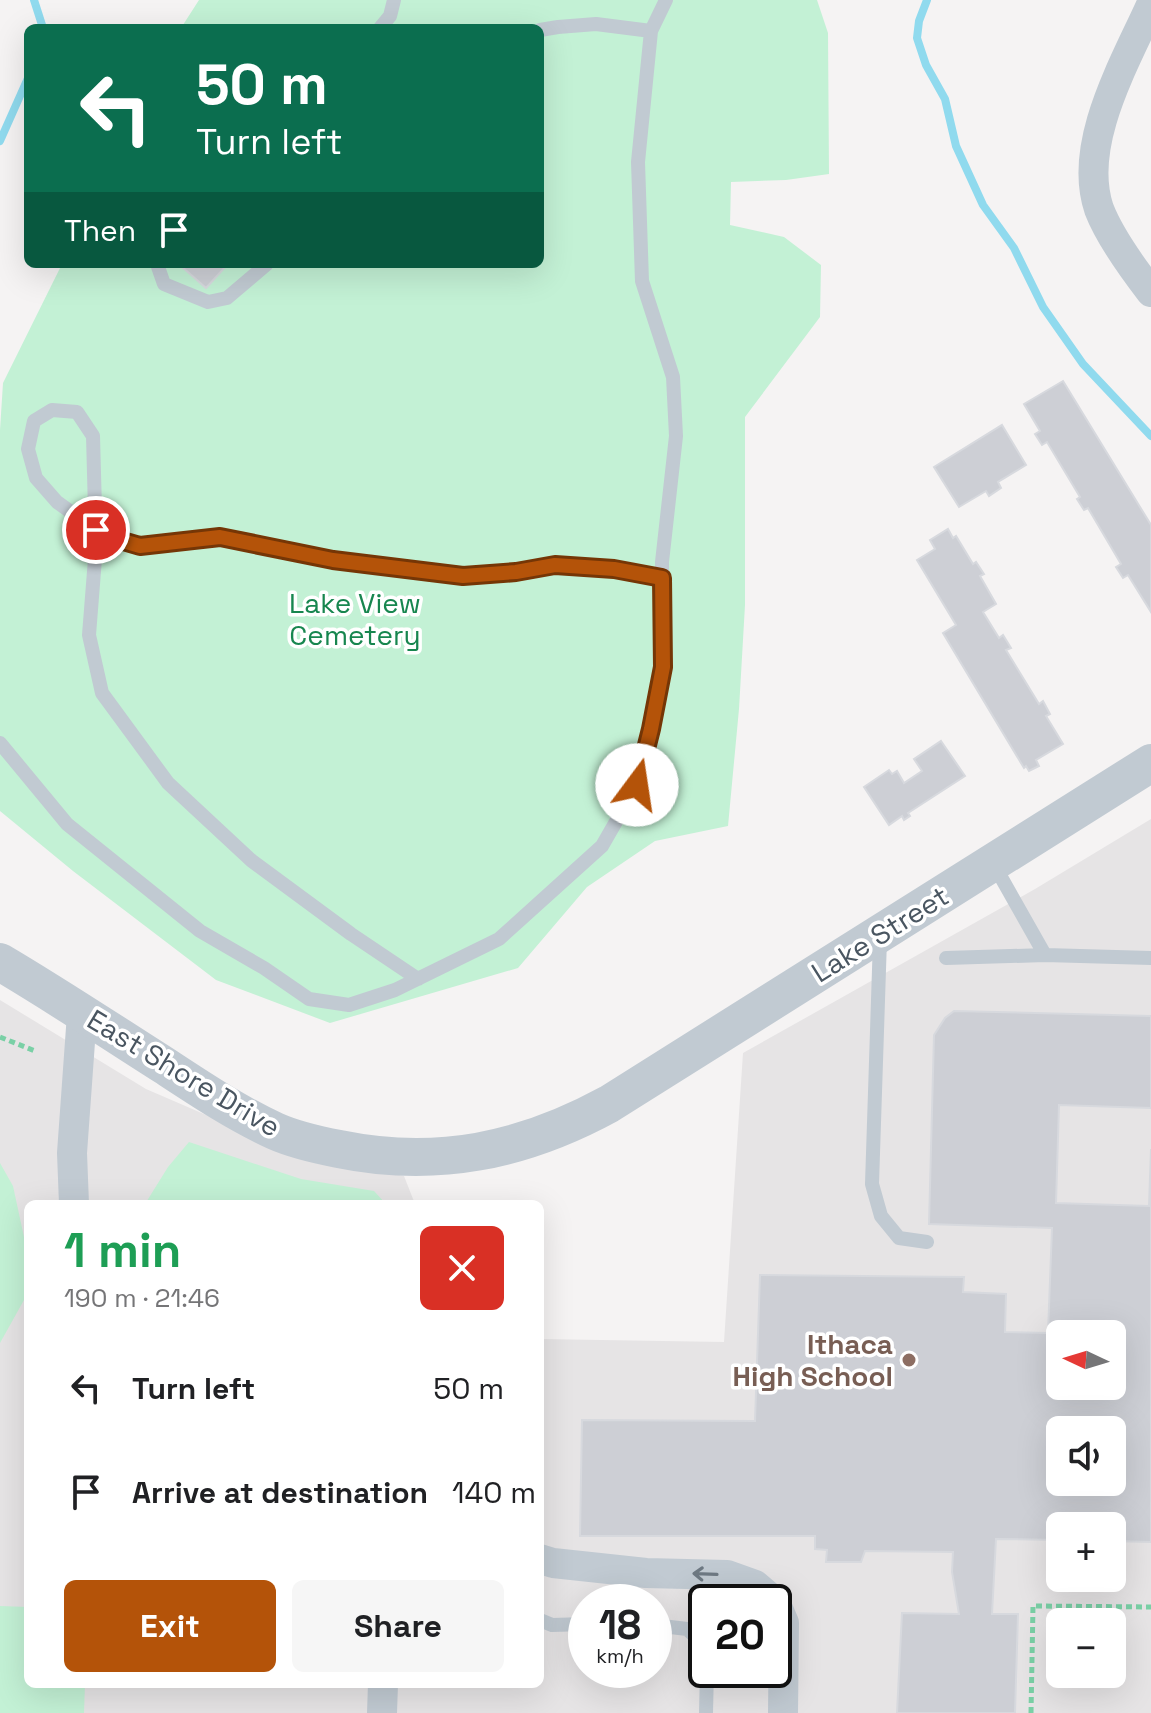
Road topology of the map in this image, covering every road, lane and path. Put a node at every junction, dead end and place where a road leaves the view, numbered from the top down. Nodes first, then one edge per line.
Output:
1 (394, 0) edge
2 (666, 0) edge
3 (1151, 5) edge
4 (383, 24) edge
5 (544, 30) edge
6 (651, 31) junction
7 (158, 268) edge
8 (262, 268) edge
9 (1151, 292) edge
10 (96, 530) junction
11 (662, 578) junction
12 (0, 743) edge
13 (1151, 763) edge
14 (993, 863) junction
15 (880, 935) junction
16 (1045, 955) junction
17 (946, 958) dead end
18 (1151, 958) edge
19 (0, 962) edge
20 (418, 979) junction
21 (82, 1014) junction
22 (0, 1037) edge
23 (35, 1051) dead end
24 (609, 1104) joint
25 (74, 1200) edge
26 (927, 1242) dead end
27 (544, 1560) edge
28 (1151, 1607) edge
29 (544, 1622) edge
30 (568, 1625) edge
31 (383, 1688) edge
32 (707, 1688) edge
33 (382, 1713) edge
34 (706, 1713) edge
35 (783, 1713) edge
36 (1031, 1713) edge

1 - 4 lane
2 - 6 lane
3 - 9 street
5 - 6 lane
6 - 11 lane
7 - 8 lane
10 - 10 lane
10 - 11 lane
10 - 20 lane
11 - 20 lane
12 - 20 lane
13 - 14 street, Lake Street
14 - 15 street, Lake Street
14 - 16 lane
15 - 24 street, Lake Street
15 - 26 lane
16 - 17 lane
16 - 18 lane
19 - 21 street, East Shore Drive
21 - 24 street, East Shore Drive
21 - 25 street
22 - 23 path
35 -> 27 street
28 - 36 path
29 - 30 lane
31 - 33 street
32 - 34 lane

